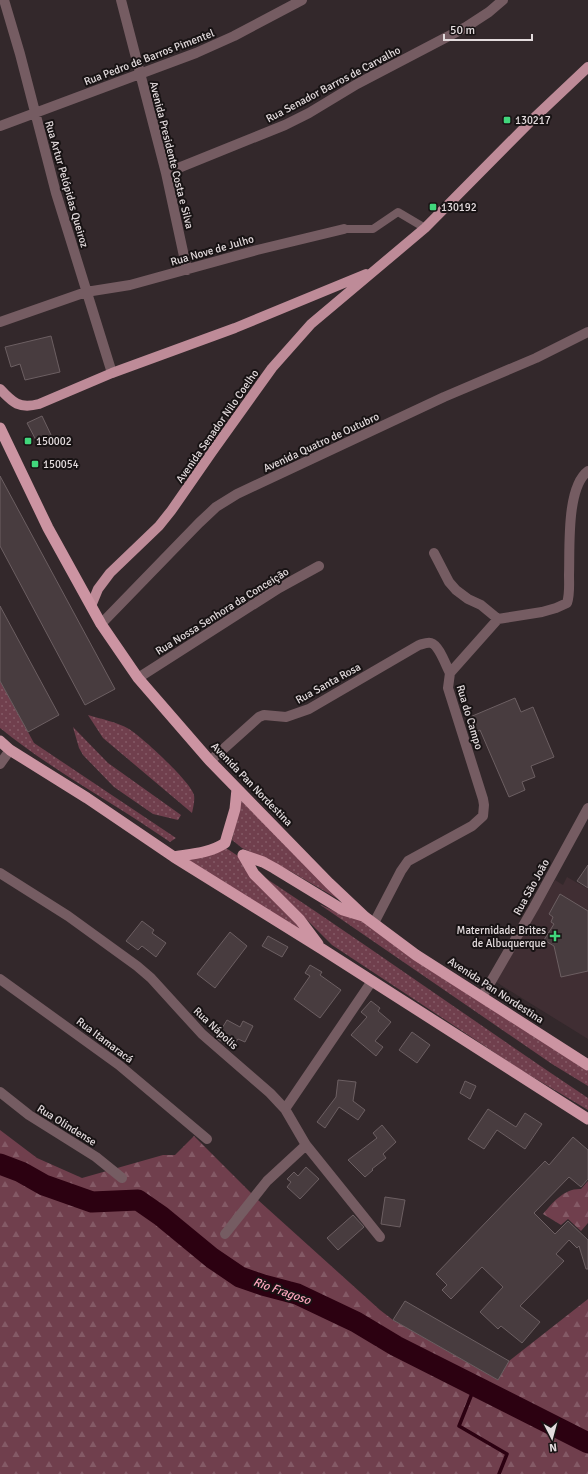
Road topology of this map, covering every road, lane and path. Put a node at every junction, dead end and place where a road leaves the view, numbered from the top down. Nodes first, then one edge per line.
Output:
1 (4, 0) edge
2 (120, 0) edge
3 (302, 0) edge
4 (503, 0) edge
5 (588, 67) edge
6 (140, 74) junction
7 (35, 114) junction
8 (0, 126) edge
9 (166, 173) junction
10 (425, 228) junction
11 (344, 229) joint
12 (187, 270) junction
13 (375, 270) junction
14 (86, 292) junction
15 (0, 322) edge
16 (588, 332) edge
17 (112, 373) junction
18 (0, 389) edge
19 (0, 428) edge
20 (588, 471) edge
21 (434, 553) dead end
22 (319, 566) dead end
23 (91, 606) junction
24 (498, 619) junction
25 (100, 624) junction
26 (450, 673) junction
27 (138, 678) junction
28 (0, 741) edge
29 (10, 750) junction
30 (210, 761) junction
31 (0, 764) edge
32 (237, 790) junction
33 (588, 808) edge
34 (174, 857) junction
35 (0, 874) edge
36 (369, 920) junction
37 (322, 949) junction
38 (0, 979) edge
39 (372, 981) junction
40 (482, 997) junction
41 (588, 1065) edge
42 (0, 1092) edge
43 (285, 1109) junction
44 (588, 1120) edge
45 (207, 1139) dead end
46 (306, 1146) junction
47 (122, 1178) dead end
48 (225, 1234) dead end
49 (380, 1237) dead end

1 - 7 street, Rua Artur Pelópidas Queiroz
2 - 6 street, Avenida Presidente Costa e Silva
3 - 6 street, Rua Pedro de Barros Pimentel
4 - 9 street, Rua Senador Barros de Carvalho
5 - 10 main road, Avenida Senador Nilo Coelho
6 - 7 street, Rua Pedro de Barros Pimentel
6 - 9 street, Avenida Presidente Costa e Silva
7 - 8 street, Rua Pedro de Barros Pimentel
7 - 14 street, Rua Artur Pelópidas Queiroz
9 - 12 street, Avenida Presidente Costa e Silva
10 - 11 street, Rua Nove de Julho
10 - 13 main road, Avenida Senador Nilo Coelho
11 - 12 street, Rua Nove de Julho
12 - 14 street, Rua Nove de Julho
13 - 17 main road, Avenida Senador Nilo Coelho
13 - 23 main road, Avenida Senador Nilo Coelho
14 - 15 street, Rua Nove de Julho
14 - 17 street, Rua Artur Pelópidas Queiroz
16 - 25 street, Avenida Quatro de Outubro
17 - 18 main road, Avenida Senador Nilo Coelho
19 - 23 highway, Avenida Pan Nordestina
20 - 24 street
21 - 24 street
22 - 27 street, Rua Nossa Senhora da Conceição
23 - 25 highway, Avenida Pan Nordestina
24 - 26 street, Rua do Campo
25 - 27 highway, Avenida Pan Nordestina
26 - 30 street, Rua Santa Rosa
26 - 36 street, Rua do Campo
27 - 30 highway, Avenida Pan Nordestina
28 - 29 highway
29 - 31 street
29 - 34 highway
30 - 32 highway, Avenida Pan Nordestina
32 - 34 highway
32 - 36 highway, Avenida Pan Nordestina
33 - 40 street, Rua São João
34 - 37 highway
35 - 43 street, Rua Nápolis
36 - 37 highway
36 - 40 highway, Avenida Pan Nordestina
37 - 39 highway
38 - 45 street, Rua Itamaracá
39 - 43 street
39 - 44 highway
40 - 41 highway, Avenida Pan Nordestina
42 - 47 street, Rua Olindense
43 - 46 street, Rua Nápolis
46 - 48 street
46 - 49 street, Rua Nápolis

